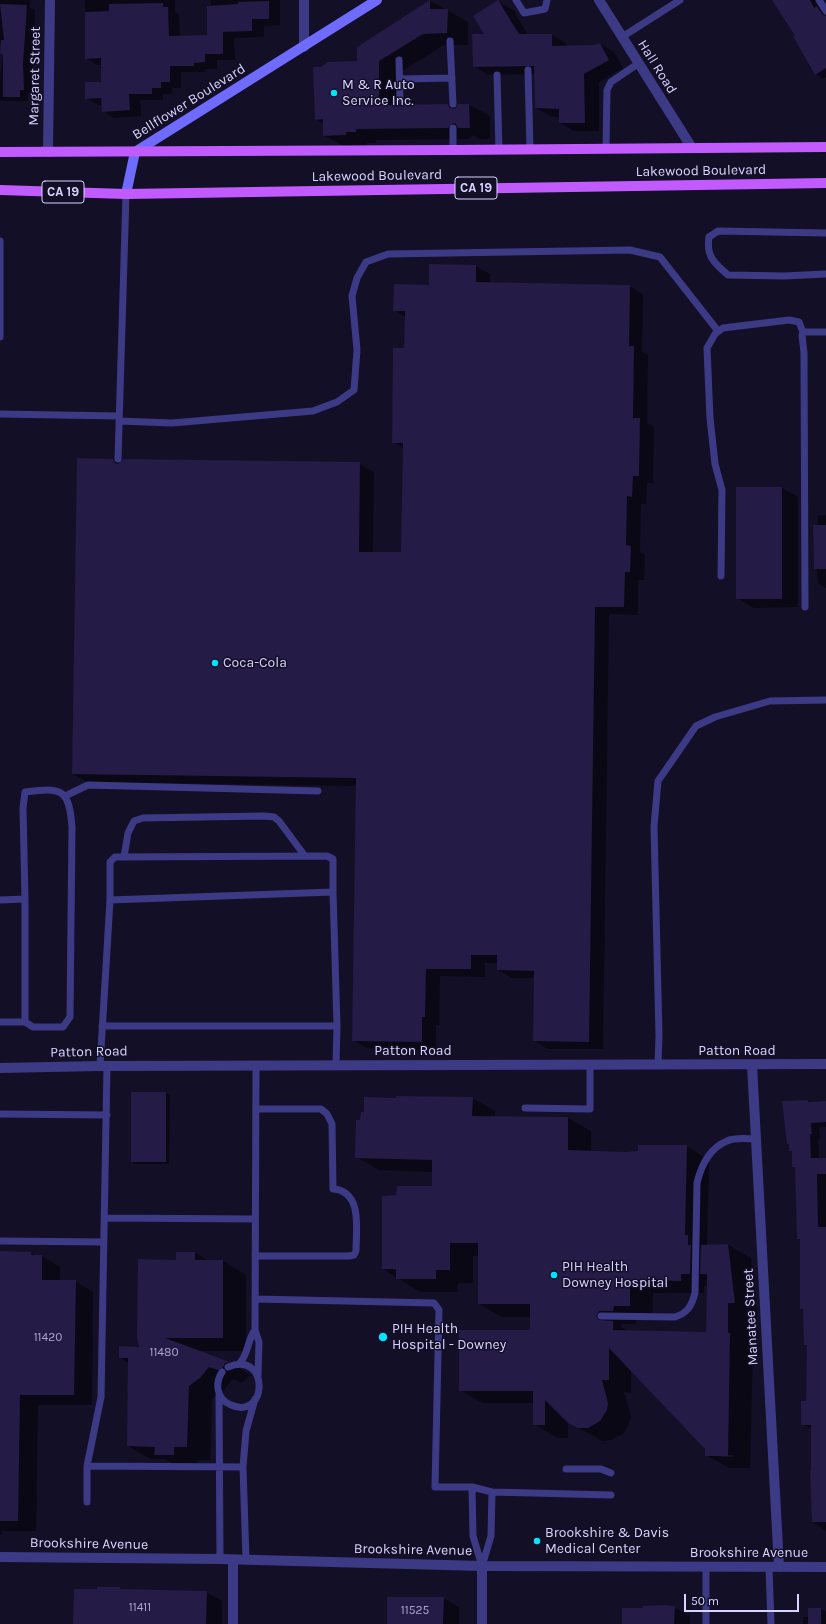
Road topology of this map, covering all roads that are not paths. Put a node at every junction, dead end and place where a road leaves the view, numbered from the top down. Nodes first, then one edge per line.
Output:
1 (50, 0) edge
2 (304, 0) edge
3 (376, 0) edge
4 (516, 0) edge
5 (547, 0) edge
6 (599, 0) edge
7 (680, 0) edge
8 (820, 0) edge
9 (826, 11) edge
10 (622, 37) junction
11 (450, 41) dead end
12 (304, 47) junction
13 (399, 60) dead end
14 (639, 63) junction
15 (528, 70) dead end
16 (497, 75) dead end
17 (452, 78) junction
18 (400, 79) junction
19 (400, 100) dead end
20 (453, 104) dead end
21 (453, 128) dead end
22 (826, 147) edge
23 (692, 148) junction
24 (606, 149) junction
25 (453, 150) junction
26 (499, 150) junction
27 (530, 150) junction
28 (0, 152) edge
29 (48, 152) junction
30 (135, 152) junction
31 (826, 183) edge
32 (0, 190) edge
33 (126, 194) junction
34 (826, 233) edge
35 (0, 241) edge
36 (826, 274) edge
37 (718, 331) junction
38 (803, 332) junction
39 (826, 332) edge
40 (0, 337) edge
41 (0, 414) edge
42 (119, 418) junction
43 (118, 459) dead end
44 (721, 576) dead end
45 (805, 607) dead end
46 (826, 700) edge
47 (318, 791) dead end
48 (65, 796) junction
49 (305, 856) junction
50 (124, 857) junction
51 (334, 892) junction
52 (25, 899) junction
53 (0, 900) edge
54 (110, 900) junction
55 (0, 1022) edge
56 (25, 1022) junction
57 (102, 1026) junction
58 (337, 1026) junction
59 (658, 1064) junction
60 (826, 1064) edge
61 (336, 1065) junction
62 (590, 1065) junction
63 (752, 1065) junction
64 (104, 1066) junction
65 (256, 1066) junction
66 (0, 1068) edge
67 (525, 1108) dead end
68 (256, 1109) junction
69 (0, 1114) edge
70 (107, 1115) junction
71 (756, 1139) junction
72 (105, 1218) junction
73 (255, 1219) junction
74 (0, 1241) edge
75 (104, 1242) junction
76 (255, 1256) junction
77 (255, 1299) junction
78 (602, 1316) dead end
79 (255, 1330) junction
80 (239, 1364) junction
81 (258, 1376) junction
82 (219, 1395) junction
83 (255, 1399) junction
84 (87, 1466) junction
85 (219, 1467) junction
86 (243, 1467) junction
87 (566, 1469) dead end
88 (611, 1473) dead end
89 (472, 1487) junction
90 (492, 1492) junction
91 (611, 1494) dead end
92 (87, 1502) dead end
93 (0, 1557) edge
94 (220, 1559) junction
95 (233, 1560) junction
96 (246, 1560) junction
97 (482, 1566) junction
98 (826, 1566) edge
99 (706, 1567) junction
100 (774, 1567) junction
101 (771, 1621) edge
102 (233, 1624) edge
103 (482, 1624) edge
104 (706, 1624) edge

1 - 29 street, Margaret Street
2 - 12 street
3 - 12 main road, Bellflower Boulevard
4 - 5 lane
6 - 10 street, Hall Road
7 - 10 lane
8 - 9 lane
10 - 14 street, Hall Road
11 - 17 lane
12 - 30 main road, Bellflower Boulevard
13 - 18 lane
14 - 23 street, Hall Road
14 - 24 lane
15 - 27 lane
16 - 26 lane
17 - 18 lane
17 - 20 lane
18 - 19 lane
21 - 25 lane
22 - 23 main road, Lakewood Boulevard
23 - 24 main road, Lakewood Boulevard
24 - 27 main road, Lakewood Boulevard
25 - 26 main road, Lakewood Boulevard
25 - 30 main road, Lakewood Boulevard
26 - 27 main road, Lakewood Boulevard
28 - 29 main road, Lakewood Boulevard
29 - 30 main road, Lakewood Boulevard
30 - 33 main road, Bellflower Boulevard
31 - 33 main road, Lakewood Boulevard / CA 19
32 - 33 main road, Lakewood Boulevard / CA 19
33 - 42 lane, Bellflower Boulevard
34 - 36 lane
35 - 40 lane
37 - 38 lane
37 - 42 lane
37 - 44 lane
38 - 39 lane
38 - 45 lane
41 - 42 lane
42 - 43 lane, Bellflower Boulevard
46 - 59 lane
47 - 48 lane
48 - 52 lane
48 - 56 lane
49 - 50 lane
49 - 50 lane
49 - 51 lane
50 - 54 lane
51 - 54 lane
51 - 58 lane
52 - 53 lane
52 - 56 lane
54 - 57 lane
55 - 56 lane
57 - 58 lane
57 - 64 lane
58 - 61 lane
59 - 62 street, Patton Road
59 - 63 street, Patton Road
60 - 63 street, Patton Road
61 - 62 street, Patton Road
61 - 65 street, Patton Road
62 - 67 lane
63 - 71 street, Manatee Street
64 - 65 street, Patton Road
64 - 66 street, Patton Road
64 - 70 lane
65 - 68 lane
68 - 73 lane
68 - 76 lane
69 - 70 lane
70 - 72 lane
71 - 78 lane
71 - 100 street, Manatee Street
72 - 73 lane
72 - 75 lane
73 - 76 lane
74 - 75 lane
75 - 84 lane
76 - 77 lane
77 - 79 lane
77 - 89 lane
79 - 80 lane
79 - 81 lane
80 - 81 lane
80 - 82 lane
81 - 83 lane
82 - 83 lane
82 - 85 lane
83 - 86 lane
84 - 85 lane
84 - 92 lane
85 - 86 lane
85 - 94 lane
86 - 96 lane
87 - 88 lane
89 - 90 lane
89 - 97 lane
90 - 91 lane
90 - 97 lane
93 - 94 street, Brookshire Avenue
94 - 95 street, Brookshire Avenue
95 - 96 street, Brookshire Avenue
95 - 102 street
96 - 97 street, Brookshire Avenue
97 - 99 street, Brookshire Avenue
97 - 103 street
98 - 100 street, Brookshire Avenue
99 - 100 street, Brookshire Avenue
99 - 104 lane
100 - 101 lane

